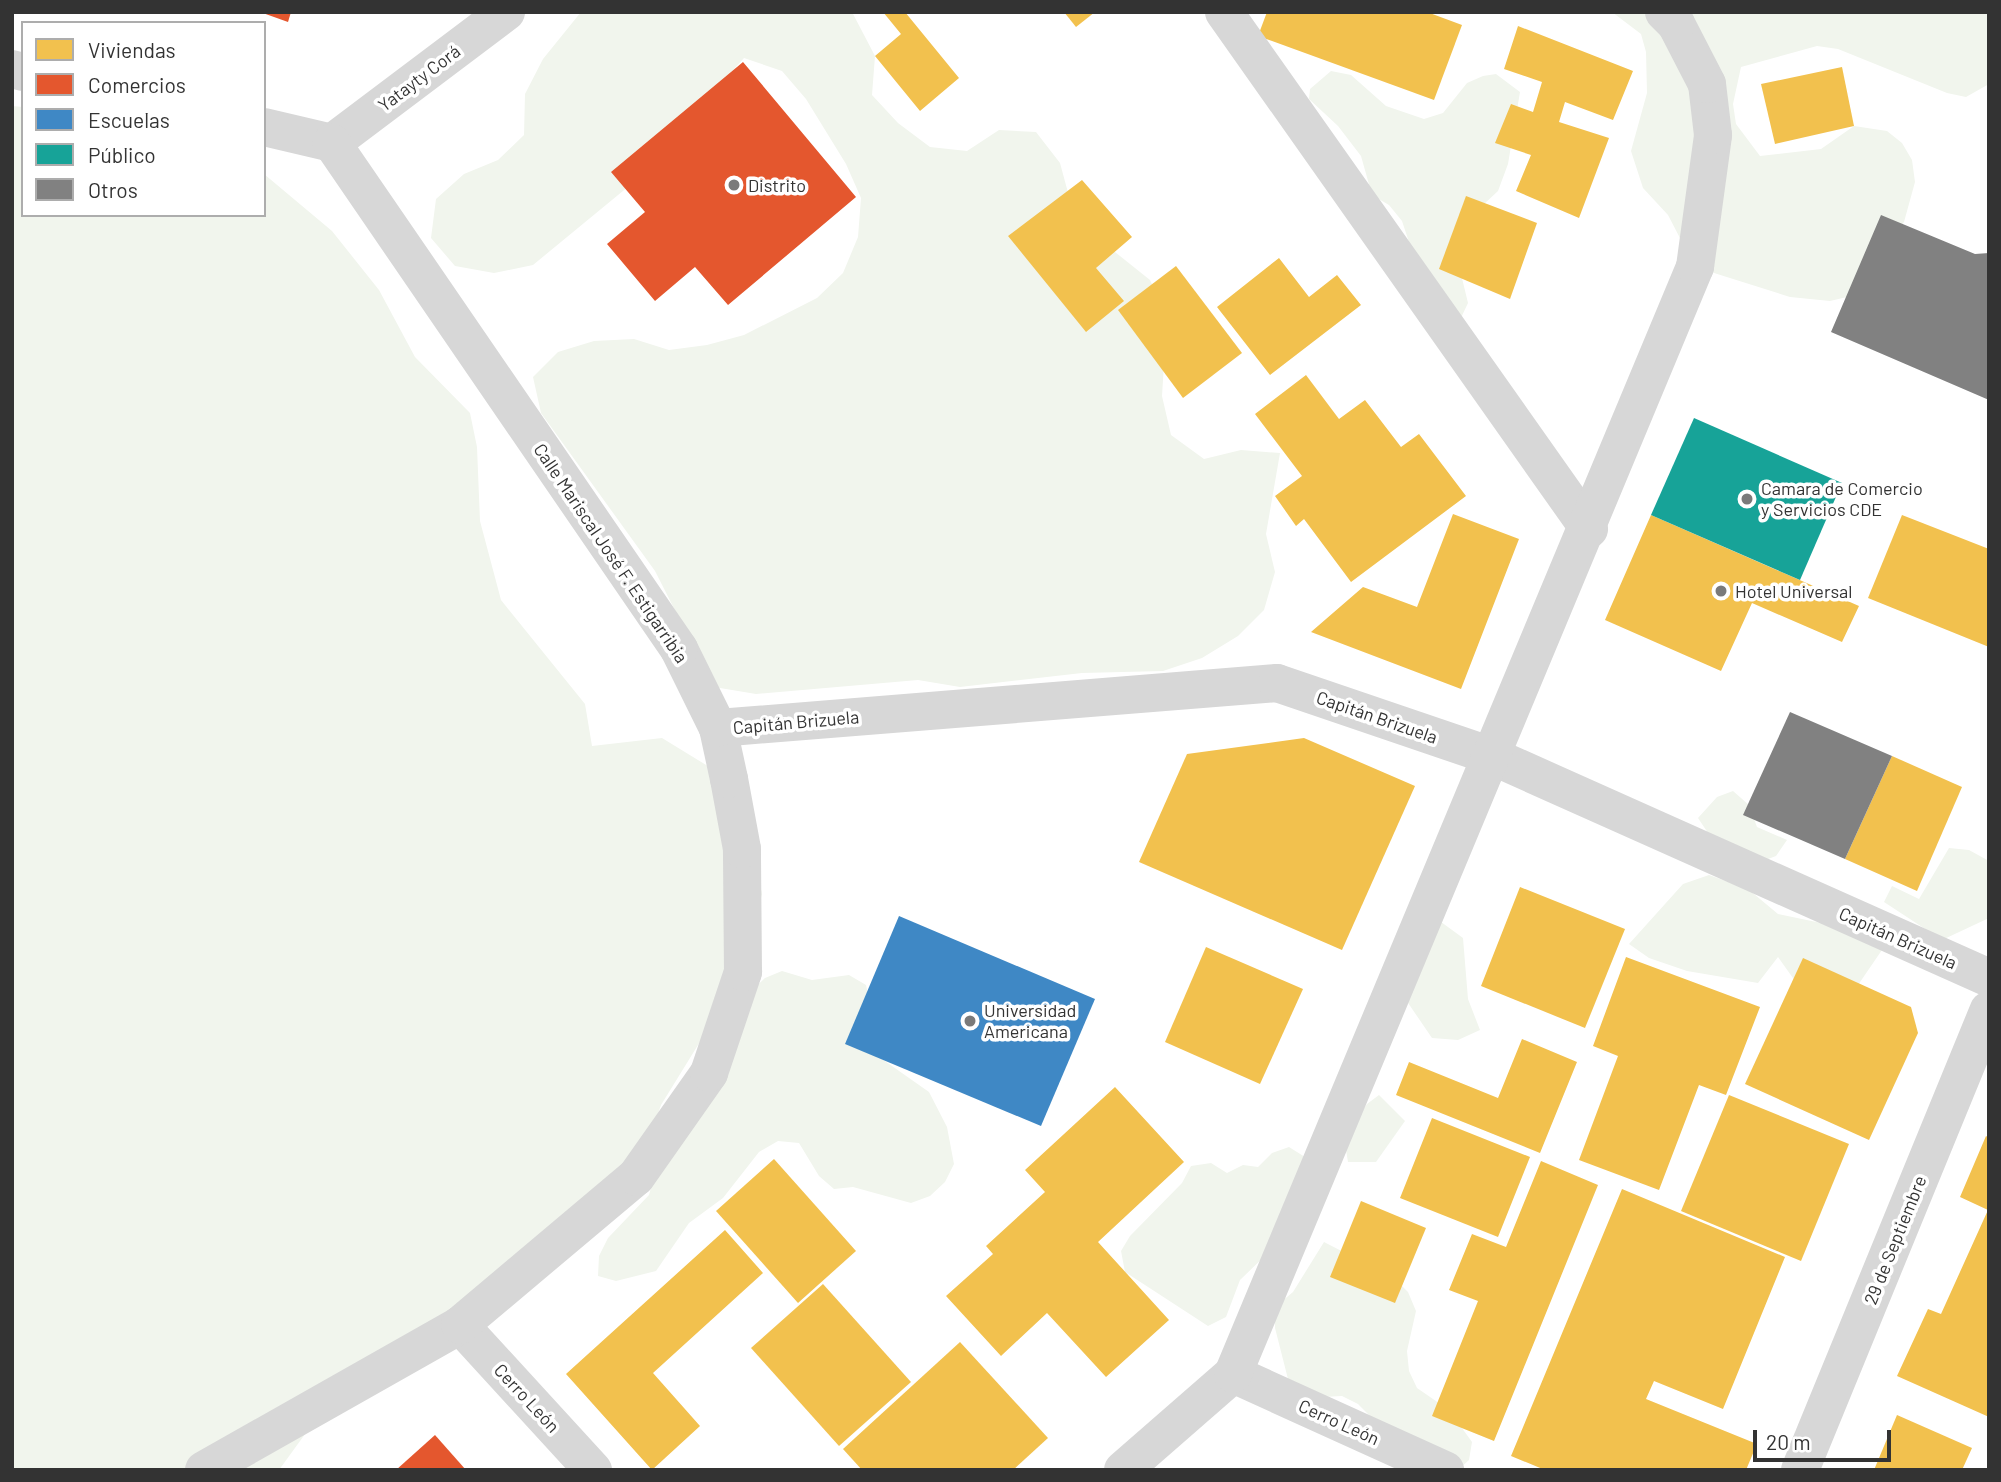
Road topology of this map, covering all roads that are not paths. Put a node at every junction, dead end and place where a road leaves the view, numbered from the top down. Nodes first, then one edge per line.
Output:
1 (506, 12) edge
2 (1224, 12) edge
3 (1664, 12) edge
4 (266, 127) edge
5 (332, 143) junction
6 (1588, 529) junction
7 (718, 728) junction
8 (1494, 757) junction
9 (1989, 978) edge
10 (1989, 1010) edge
11 (460, 1325) junction
12 (1233, 1374) junction
13 (204, 1470) edge
14 (593, 1470) edge
15 (1123, 1470) edge
16 (1445, 1470) edge
17 (1800, 1470) edge

1 - 5 street, Yatayty Corá
2 - 6 street
3 - 6 street
4 - 5 street
5 - 7 street, Calle Mariscal José F. Estigarribia
6 - 8 street
7 - 8 street, Capitán Brizuela
7 - 11 street, Calle Mariscal José F. Estigarribia
8 - 9 street, Capitán Brizuela
8 - 12 street
10 - 17 street, 29 de Septiembre
11 - 13 street, Calle Mariscal José F. Estigarribia
11 - 14 street, Cerro León
12 - 15 street
12 - 16 street, Cerro León

